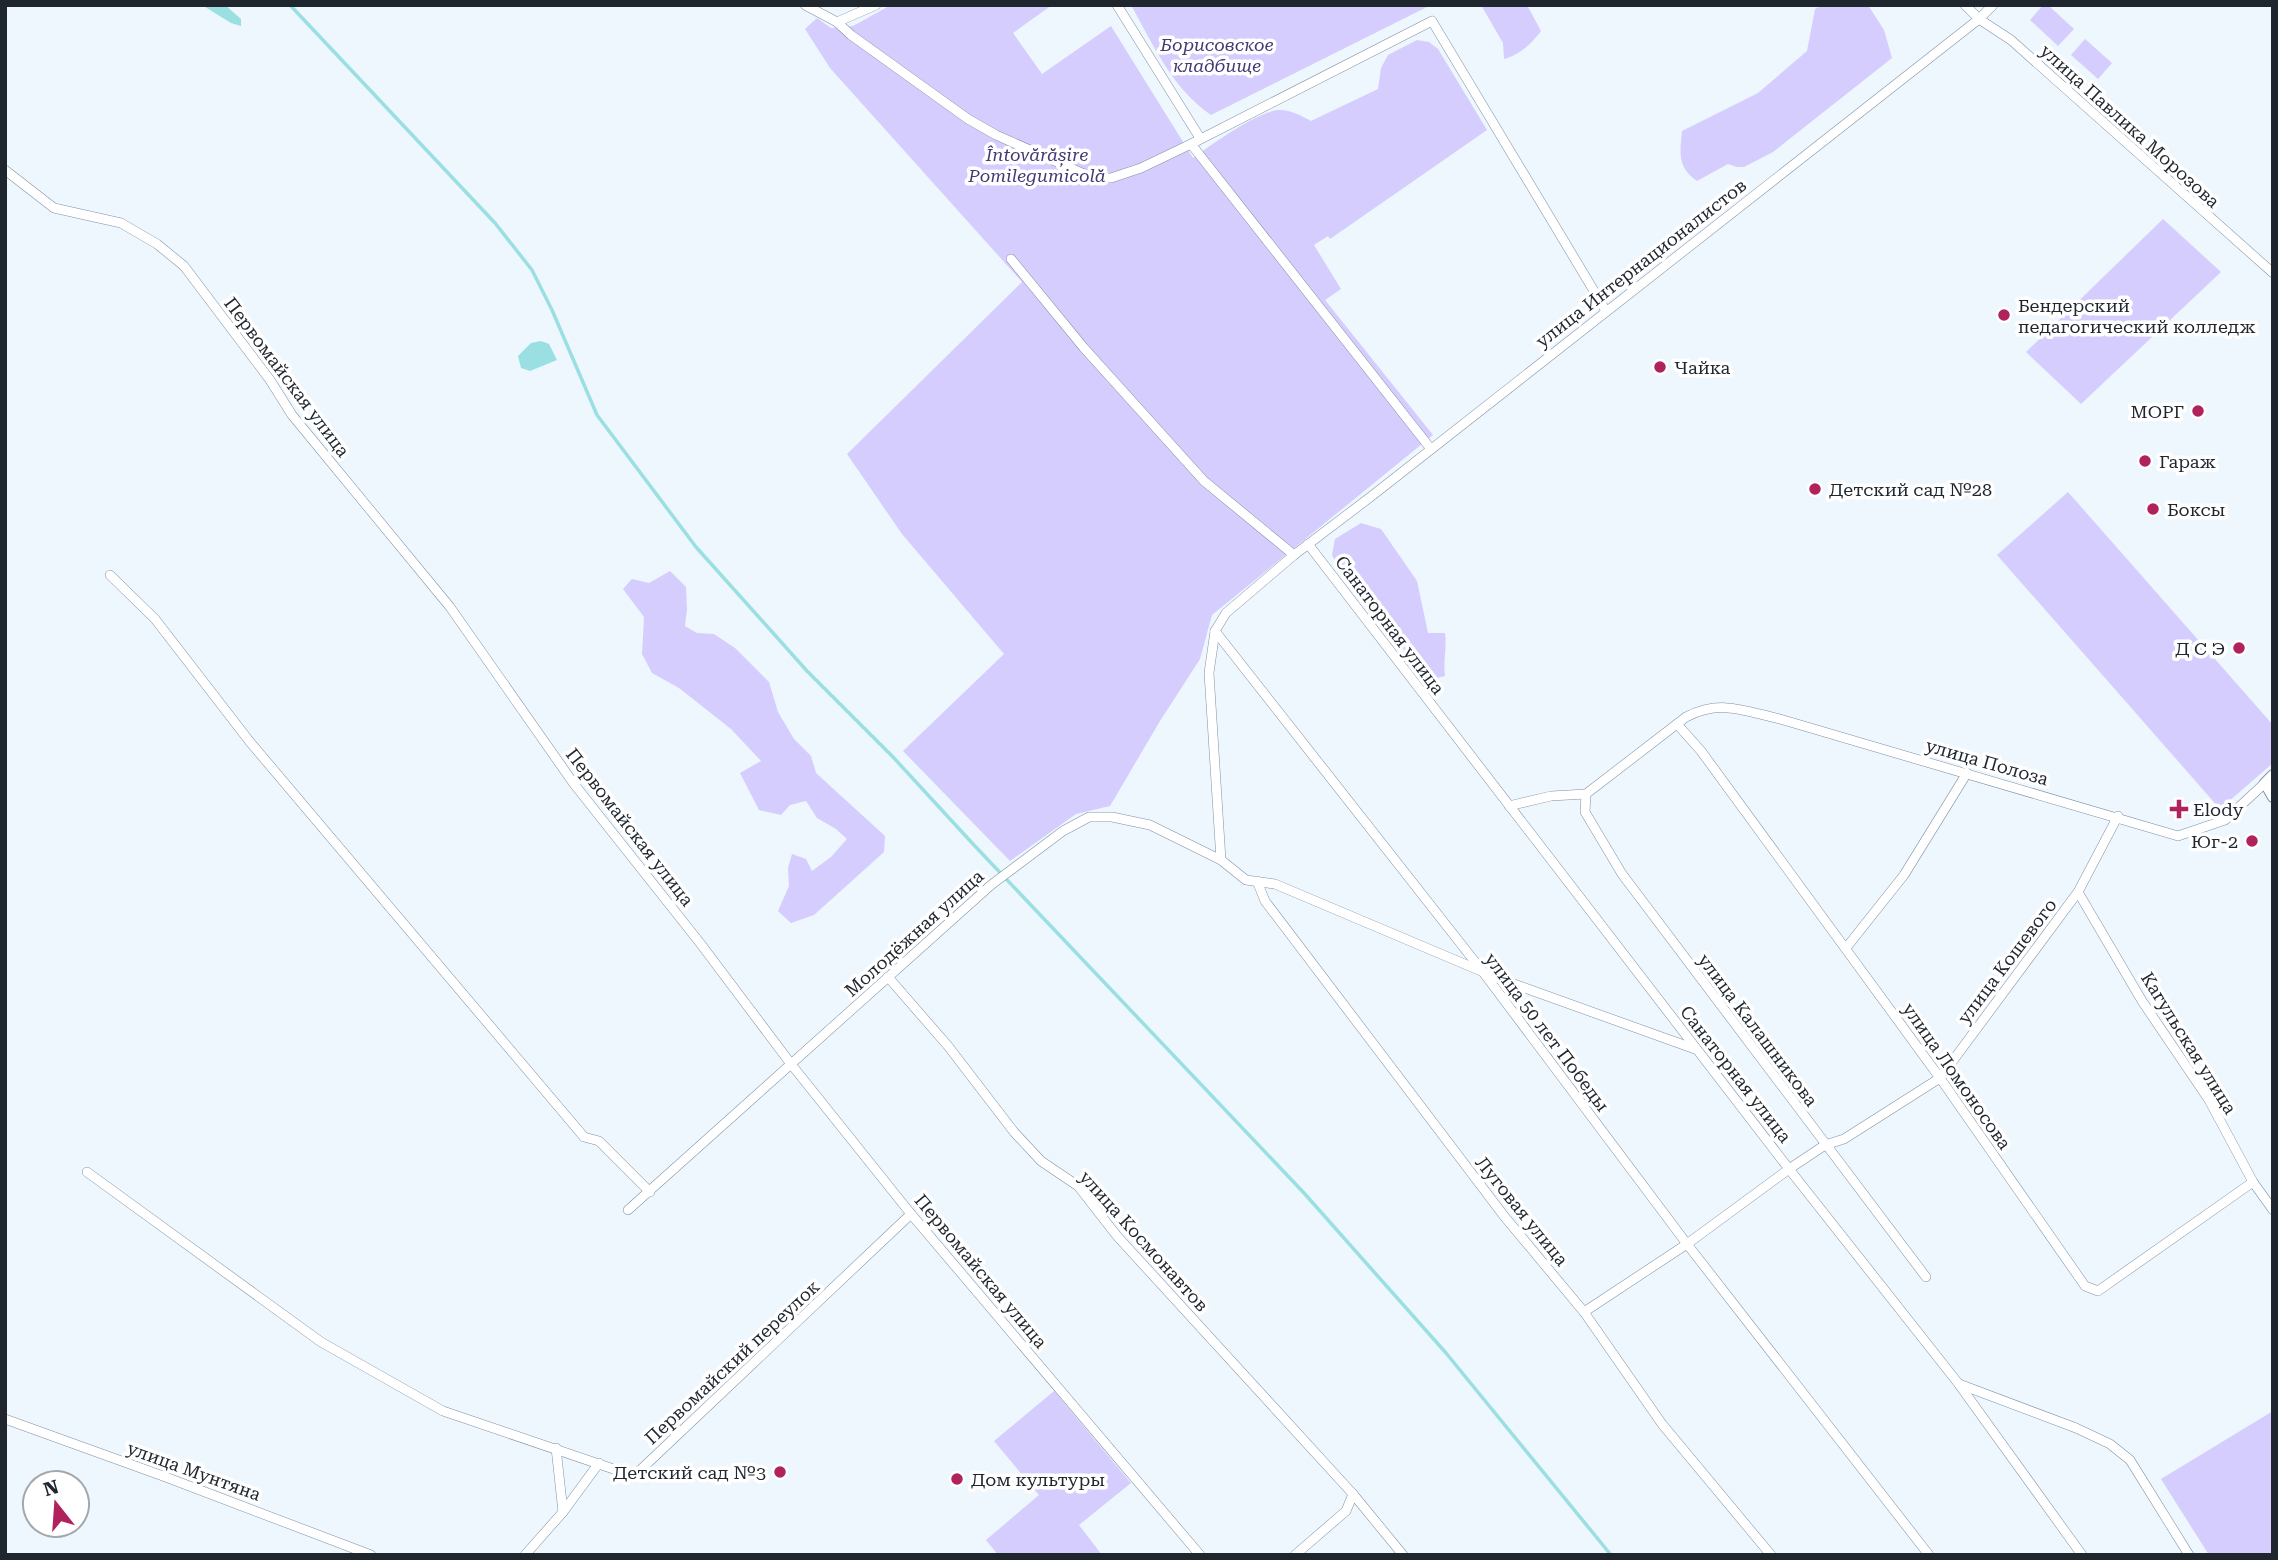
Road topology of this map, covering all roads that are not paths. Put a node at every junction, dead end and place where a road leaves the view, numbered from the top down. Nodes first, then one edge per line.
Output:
1 (805, 5) edge
2 (876, 5) edge
3 (1117, 5) edge
4 (1965, 5) edge
5 (1993, 5) edge
6 (1979, 19) junction
7 (837, 22) junction
8 (1200, 138) junction
9 (1191, 144) junction
10 (5, 170) edge
11 (1011, 259) dead end
12 (2273, 273) edge
13 (1606, 311) junction
14 (1431, 449) junction
15 (1308, 544) junction
16 (1294, 555) junction
17 (110, 575) dead end
18 (1215, 631) junction
19 (1677, 724) junction
20 (1967, 773) junction
21 (2269, 779) edge
22 (1586, 794) junction
23 (2273, 796) edge
24 (1508, 806) junction
25 (2118, 816) junction
26 (1221, 860) junction
27 (1258, 881) junction
28 (2078, 892) junction
29 (1846, 948) junction
30 (1483, 972) junction
31 (888, 977) junction
32 (1696, 1049) junction
33 (791, 1064) junction
34 (1940, 1078) junction
35 (1825, 1145) junction
36 (1789, 1169) junction
37 (87, 1172) dead end
38 (2252, 1182) junction
39 (650, 1192) junction
40 (628, 1210) dead end
41 (2273, 1210) edge
42 (911, 1214) junction
43 (1688, 1244) junction
44 (1926, 1277) dead end
45 (1584, 1312) junction
46 (1958, 1383) junction
47 (5, 1419) edge
48 (556, 1448) junction
49 (599, 1462) junction
50 (1353, 1494) junction
51 (563, 1512) junction
52 (371, 1555) edge
53 (525, 1555) edge
54 (1200, 1555) edge
55 (1295, 1555) edge
56 (1403, 1555) edge
57 (1771, 1555) edge
58 (1929, 1555) edge
59 (2082, 1555) edge
60 (2189, 1555) edge

1 - 7 street
2 - 7 street
3 - 8 street
4 - 6 street, улица Павлика Морозова
5 - 6 street, улица Интернационалистов
6 - 12 street, улица Павлика Морозова
6 - 13 street, улица Интернационалистов
7 - 9 street
8 - 9 street
8 - 13 street
9 - 14 street
10 - 33 street, Первомайская улица
11 - 16 street
13 - 14 street, улица Интернационалистов
14 - 15 street, улица Интернационалистов
15 - 16 street
15 - 24 street, Санаторная улица
16 - 18 street
17 - 39 street
18 - 26 street
18 - 30 street, улица 50 лет Победы
19 - 20 street, улица Полоза
19 - 22 street
19 - 29 street, улица Ломоносова
20 - 25 street, улица Полоза
20 - 29 street
21 - 23 street
21 - 25 street, улица Полоза
22 - 24 street
22 - 35 street, улица Калашникова
24 - 32 street, Санаторная улица
25 - 28 street, улица Кошевого
26 - 27 street, Молодёжная улица
26 - 31 street, Молодёжная улица
27 - 30 street, Молодёжная улица
27 - 45 street, Луговая улица
28 - 34 street, улица Кошевого
28 - 38 street, Кагульская улица
29 - 34 street, улица Ломоносова
30 - 32 street, Молодёжная улица
30 - 43 street, улица 50 лет Победы
31 - 33 street, Молодёжная улица
31 - 50 street, улица Космонавтов
32 - 36 street, Санаторная улица
33 - 39 street, Молодёжная улица
33 - 42 street, Первомайская улица
34 - 35 street, улица Кошевого
34 - 38 street, улица Ломоносова
35 - 36 street, улица Кошевого
35 - 44 street, улица Калашникова
36 - 43 street, улица Кошевого
36 - 46 street, Санаторная улица
37 - 48 street, Первомайский переулок
38 - 41 street, Кагульская улица
39 - 40 street, Молодёжная улица
42 - 49 street, Первомайский переулок
42 - 54 street, Первомайская улица
43 - 45 street, улица Кошевого
43 - 58 street, улица 50 лет Победы
45 - 57 street, Луговая улица
46 - 59 street, Санаторная улица
46 - 60 street
47 - 52 street, улица Мунтяна
48 - 49 street, Первомайский переулок
48 - 51 street
49 - 51 street
50 - 55 street
50 - 56 street, улица Космонавтов
51 - 53 street

